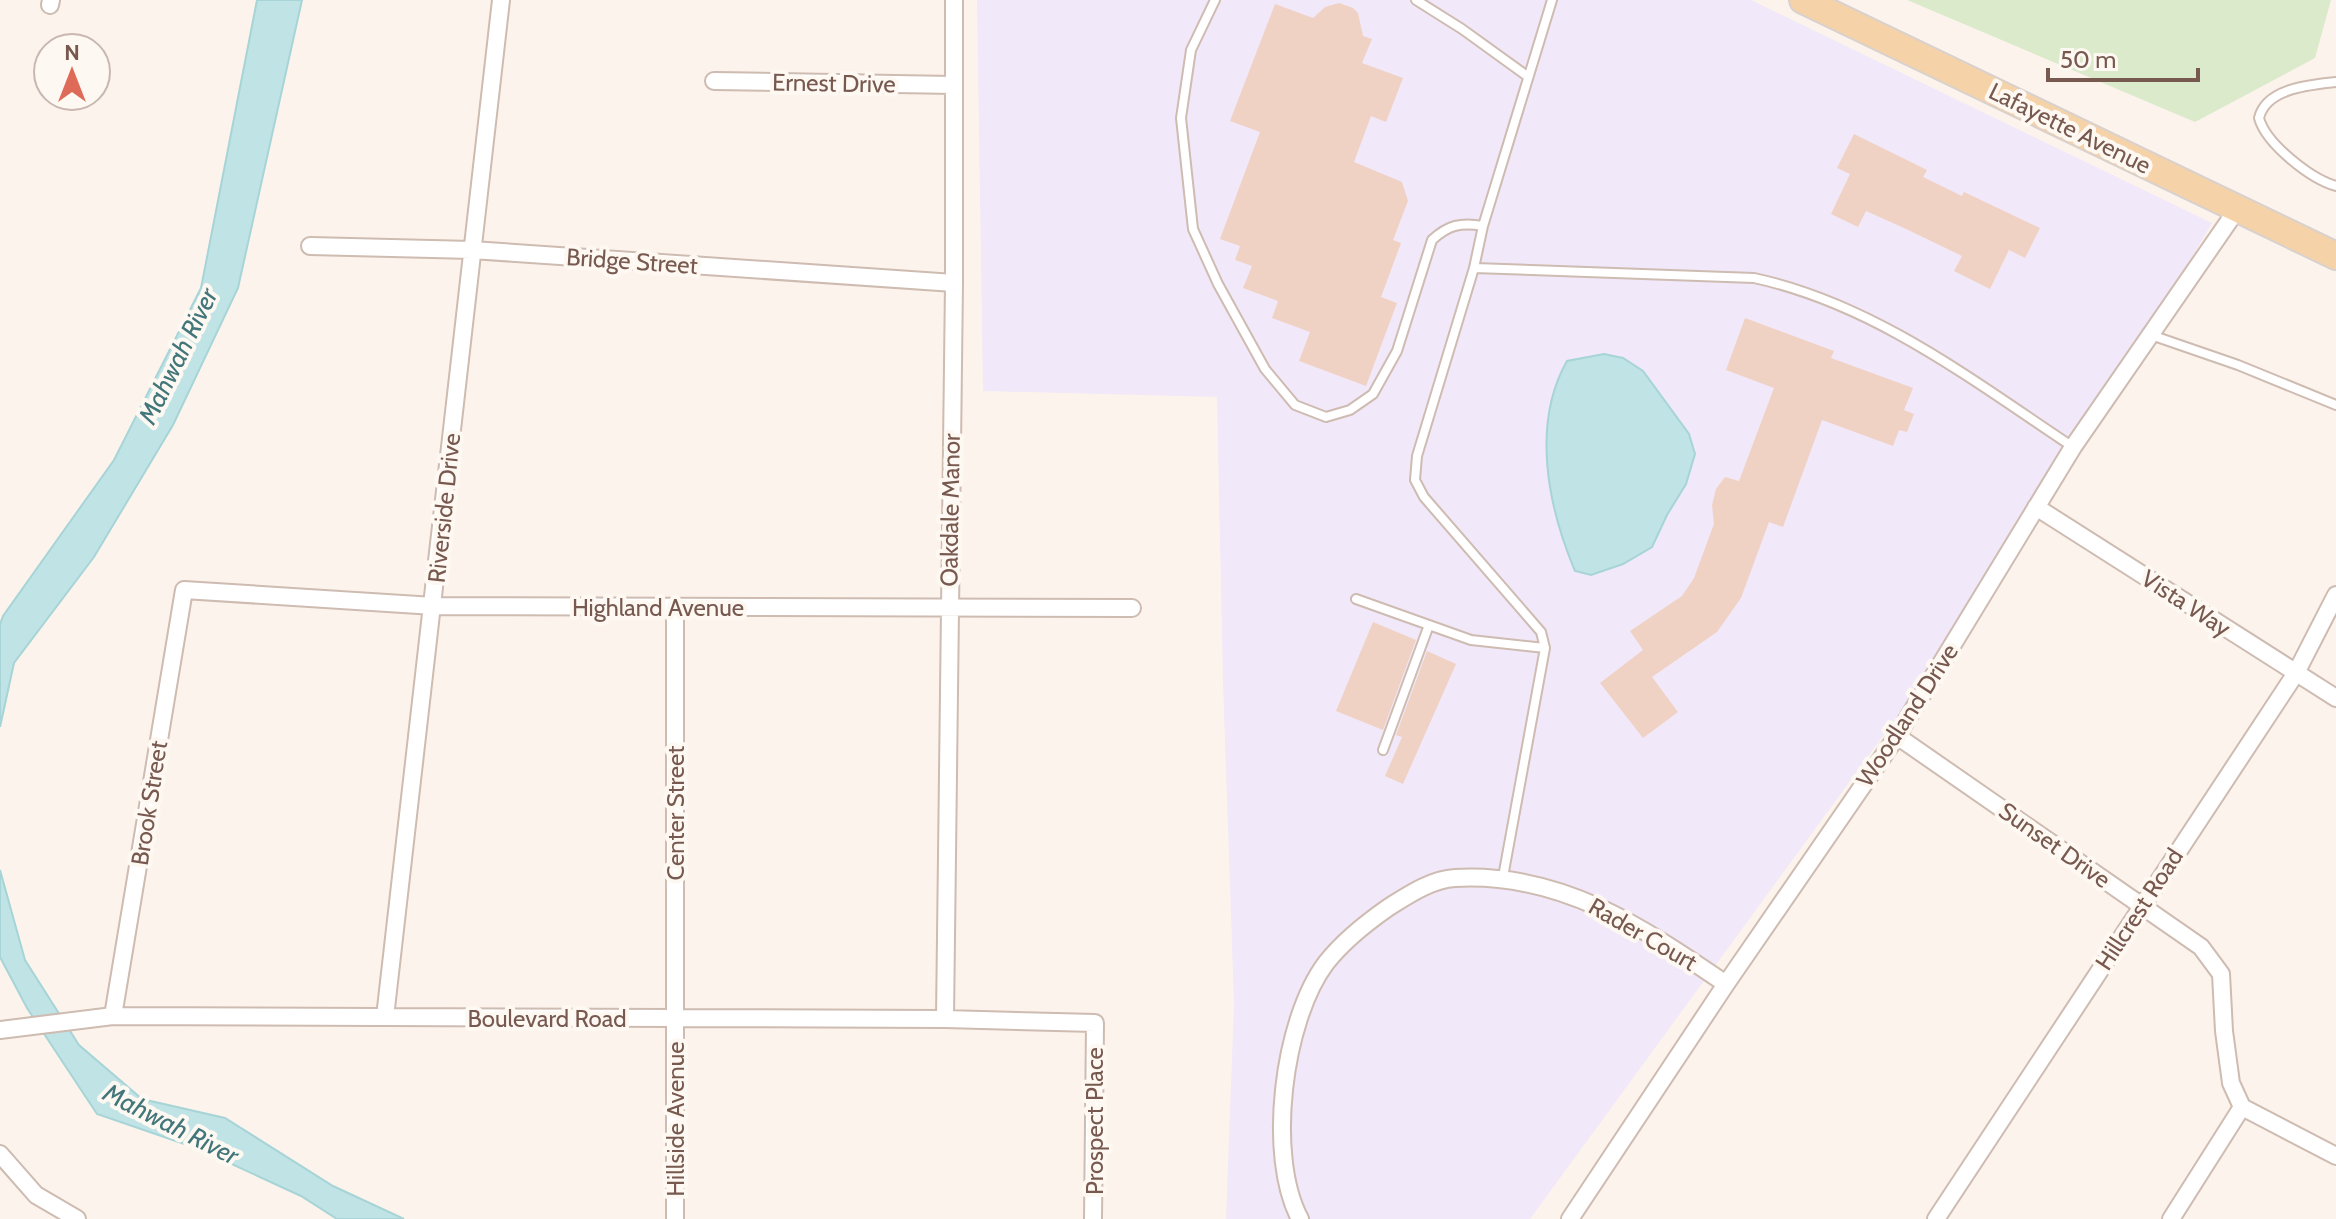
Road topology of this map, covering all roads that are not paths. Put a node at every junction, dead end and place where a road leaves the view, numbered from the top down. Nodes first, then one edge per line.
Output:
1 (501, 0) edge
2 (954, 0) edge
3 (1215, 0) edge
4 (1416, 0) edge
5 (1552, 0) edge
6 (1803, 0) edge
7 (1527, 76) junction
8 (714, 81) dead end
9 (2336, 82) edge
10 (954, 85) junction
11 (2336, 186) edge
12 (2238, 208) junction
13 (1483, 226) junction
14 (310, 246) dead end
15 (472, 250) junction
16 (2336, 256) edge
17 (1474, 268) junction
18 (954, 283) junction
19 (2151, 335) junction
20 (2336, 405) edge
21 (2073, 447) junction
22 (2036, 507) junction
23 (184, 590) joint
24 (2336, 595) edge
25 (1356, 599) dead end
26 (434, 606) junction
27 (675, 608) junction
28 (949, 608) junction
29 (1132, 608) dead end
30 (1429, 625) junction
31 (1545, 648) junction
32 (2296, 673) junction
33 (2336, 698) edge
34 (1897, 736) junction
35 (1383, 750) dead end
36 (1503, 877) junction
37 (2141, 906) junction
38 (1726, 984) junction
39 (113, 1016) junction
40 (385, 1017) junction
41 (675, 1019) junction
42 (945, 1019) junction
43 (1095, 1023) joint
44 (6, 1030) edge
45 (2242, 1107) junction
46 (0, 1154) edge
47 (2336, 1156) edge
48 (77, 1219) edge
49 (675, 1219) edge
50 (1093, 1219) edge
51 (1300, 1219) edge
52 (1570, 1219) edge
53 (1936, 1219) edge
54 (2171, 1219) edge

1 - 15 street, Riverside Drive
2 - 10 street, Oakdale Manor
3 - 13 lane
4 - 7 lane
5 - 7 lane
6 - 12 main road, Lafayette Avenue
7 - 13 lane
8 - 10 street, Ernest Drive
9 - 11 lane
10 - 18 street, Oakdale Manor
12 - 16 main road, Lafayette Avenue
12 - 19 street, Woodland Drive
13 - 17 lane
14 - 15 street, Bridge Street
15 - 18 street, Bridge Street
15 - 26 street, Riverside Drive
17 - 21 lane
17 - 31 lane
18 - 28 street, Oakdale Manor
19 - 20 lane
19 - 21 street, Woodland Drive
21 - 22 street, Woodland Drive
22 - 32 street, Vista Way
22 - 34 street, Woodland Drive
23 - 26 street, Highland Avenue
23 - 39 street, Brook Street
24 - 32 street, Hillcrest Road
25 - 30 lane
26 - 27 street, Highland Avenue
26 - 40 street, Riverside Drive
27 - 28 street, Highland Avenue
27 - 41 street, Center Street
28 - 29 street, Highland Avenue
28 - 42 street, Oakdale Manor
30 - 31 lane
30 - 35 lane
31 - 36 lane
32 - 33 street, Vista Way
32 - 37 street, Hillcrest Road
34 - 37 street, Sunset Drive
34 - 38 street, Woodland Drive
36 - 38 street, Rader Court
36 - 51 street, Rader Court
37 - 45 street, Sunset Drive
37 - 53 street, Hillcrest Road
38 - 52 street, Woodland Drive
39 - 40 street, Boulevard Road
39 - 44 street, Boulevard Road
40 - 41 street, Boulevard Road
41 - 42 street, Boulevard Road
41 - 49 street, Hillside Avenue
42 - 43 street, Boulevard Road
43 - 50 street, Prospect Place
45 - 47 street
45 - 54 street
46 - 48 street

